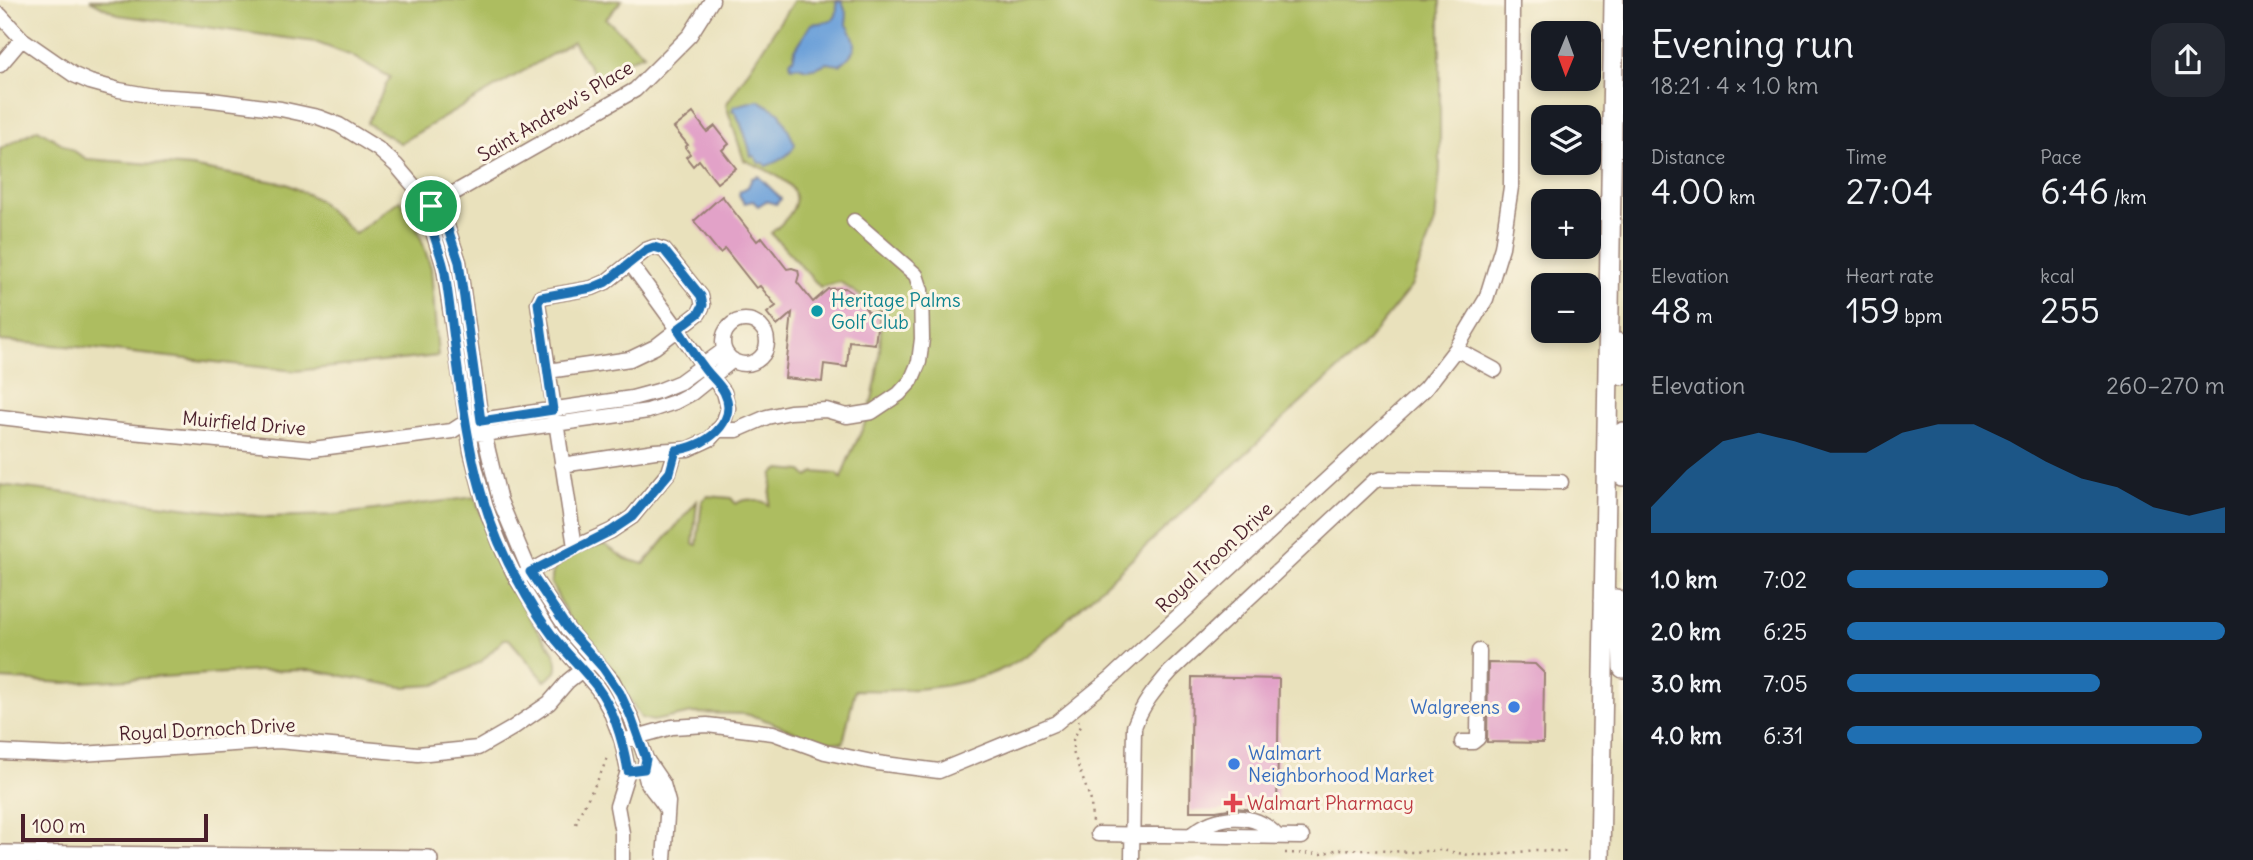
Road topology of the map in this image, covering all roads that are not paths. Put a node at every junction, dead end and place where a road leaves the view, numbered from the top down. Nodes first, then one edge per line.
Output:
1 (712, 0) edge
2 (1511, 0) edge
3 (1615, 0) edge
4 (0, 15) edge
5 (22, 39) junction
6 (1623, 42) edge
7 (0, 65) edge
8 (431, 206) junction
9 (854, 221) dead end
10 (629, 263) junction
11 (1610, 279) junction
12 (678, 329) junction
13 (1456, 349) junction
14 (729, 355) dead end
15 (1495, 370) dead end
16 (548, 371) junction
17 (707, 372) junction
18 (1623, 375) edge
19 (0, 417) edge
20 (554, 417) junction
21 (467, 428) junction
22 (483, 428) junction
23 (718, 430) junction
24 (1623, 432) edge
25 (676, 450) junction
26 (562, 464) junction
27 (1623, 476) edge
28 (1561, 482) dead end
29 (575, 547) junction
30 (523, 575) junction
31 (1604, 600) junction
32 (1479, 651) dead end
33 (594, 659) junction
34 (1623, 668) edge
35 (582, 670) junction
36 (639, 737) junction
37 (622, 741) junction
38 (1462, 742) dead end
39 (0, 752) edge
40 (648, 765) junction
41 (628, 771) junction
42 (1098, 834) road end
43 (1133, 834) junction
44 (1302, 836) dead end
45 (0, 855) edge
46 (106, 858) edge
47 (428, 860) edge
48 (622, 860) edge
49 (664, 860) edge
50 (1132, 860) edge
51 (1600, 860) edge

1 - 8 street, Saint Andrew's Place
2 - 13 street, Royal Troon Drive
3 - 6 main road
3 - 11 main road
4 - 5 street
5 - 7 street
5 - 8 street
8 - 21 street
8 - 22 street
9 - 23 street
10 - 12 street
10 - 12 street
10 - 16 street
11 - 18 main road
11 - 31 main road
12 - 16 street
12 - 17 street
13 - 15 street
13 - 36 street, Royal Troon Drive
14 - 17 street
16 - 20 street
17 - 20 street
17 - 23 street
19 - 21 street, Muirfield Drive
20 - 22 street
20 - 26 street
21 - 22 street
21 - 30 street
22 - 30 street
23 - 25 street
24 - 27 main road
25 - 26 street
25 - 29 street
26 - 29 street
28 - 43 street
29 - 30 street
30 - 33 street
30 - 35 street
31 - 34 main road
31 - 51 main road
32 - 38 street
33 - 35 street, Royal Dornoch Drive
33 - 36 street
35 - 37 street
35 - 39 street, Royal Dornoch Drive
36 - 37 street, Royal Troon Drive
36 - 40 street
37 - 41 street
40 - 41 street
40 - 49 street
41 - 48 street
42 - 43 street
43 - 44 street
43 - 50 street
45 - 46 main road
46 - 47 main road

